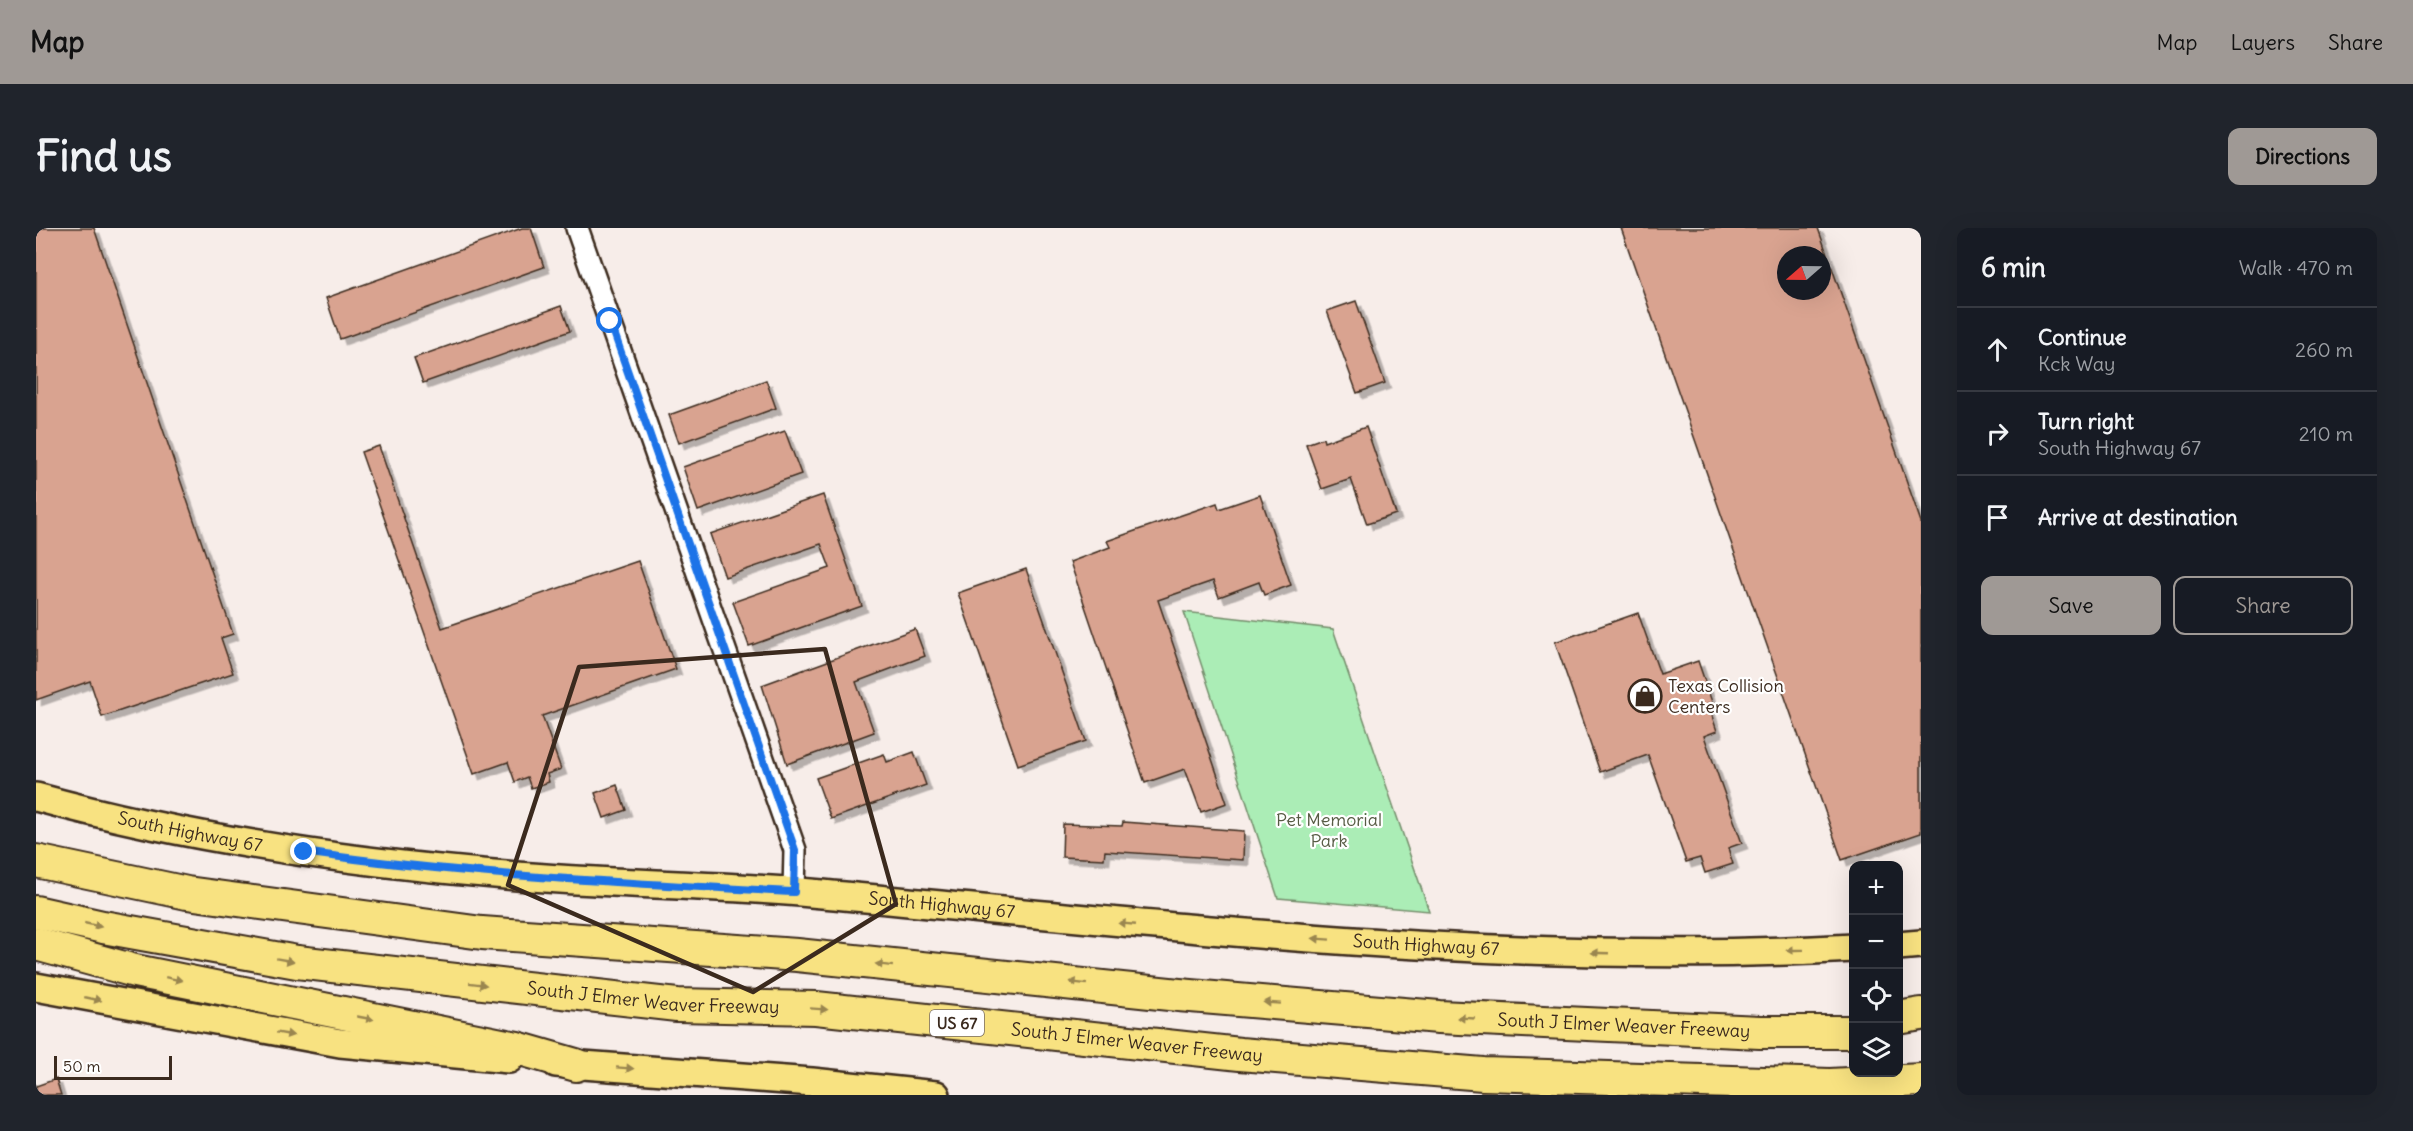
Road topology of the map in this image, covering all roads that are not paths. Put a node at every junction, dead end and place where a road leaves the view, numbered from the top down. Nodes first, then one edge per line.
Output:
1 (577, 228) edge
2 (36, 797) edge
3 (36, 861) edge
4 (794, 892) junction
5 (36, 912) edge
6 (36, 944) edge
7 (1921, 944) edge
8 (1903, 946) edge
9 (1849, 948) edge
10 (36, 987) edge
11 (1921, 1014) edge
12 (1903, 1017) edge
13 (1849, 1028) edge
14 (1903, 1030) edge
15 (1921, 1030) edge
16 (1849, 1032) edge
17 (1818, 1034) junction
18 (576, 1065) junction
19 (1921, 1080) edge
20 (1883, 1084) junction
21 (820, 1088) edge
22 (875, 1092) edge
23 (1921, 1092) edge
24 (936, 1095) edge

1 - 4 street
2 - 4 main road, South Highway 67
17 -> 3 highway, South J Elmer Weaver Freeway
9 -> 4 main road, South Highway 67
5 -> 20 highway, South J Elmer Weaver Freeway / US 67
6 -> 18 highway
7 - 8 main road
10 -> 18 main road
11 - 12 highway
13 - 17 highway
14 - 15 highway
16 - 17 highway, South J Elmer Weaver Freeway
18 -> 21 main road
19 - 20 highway, South J Elmer Weaver Freeway / US 67
20 - 23 highway
21 - 22 main road
22 - 24 main road

